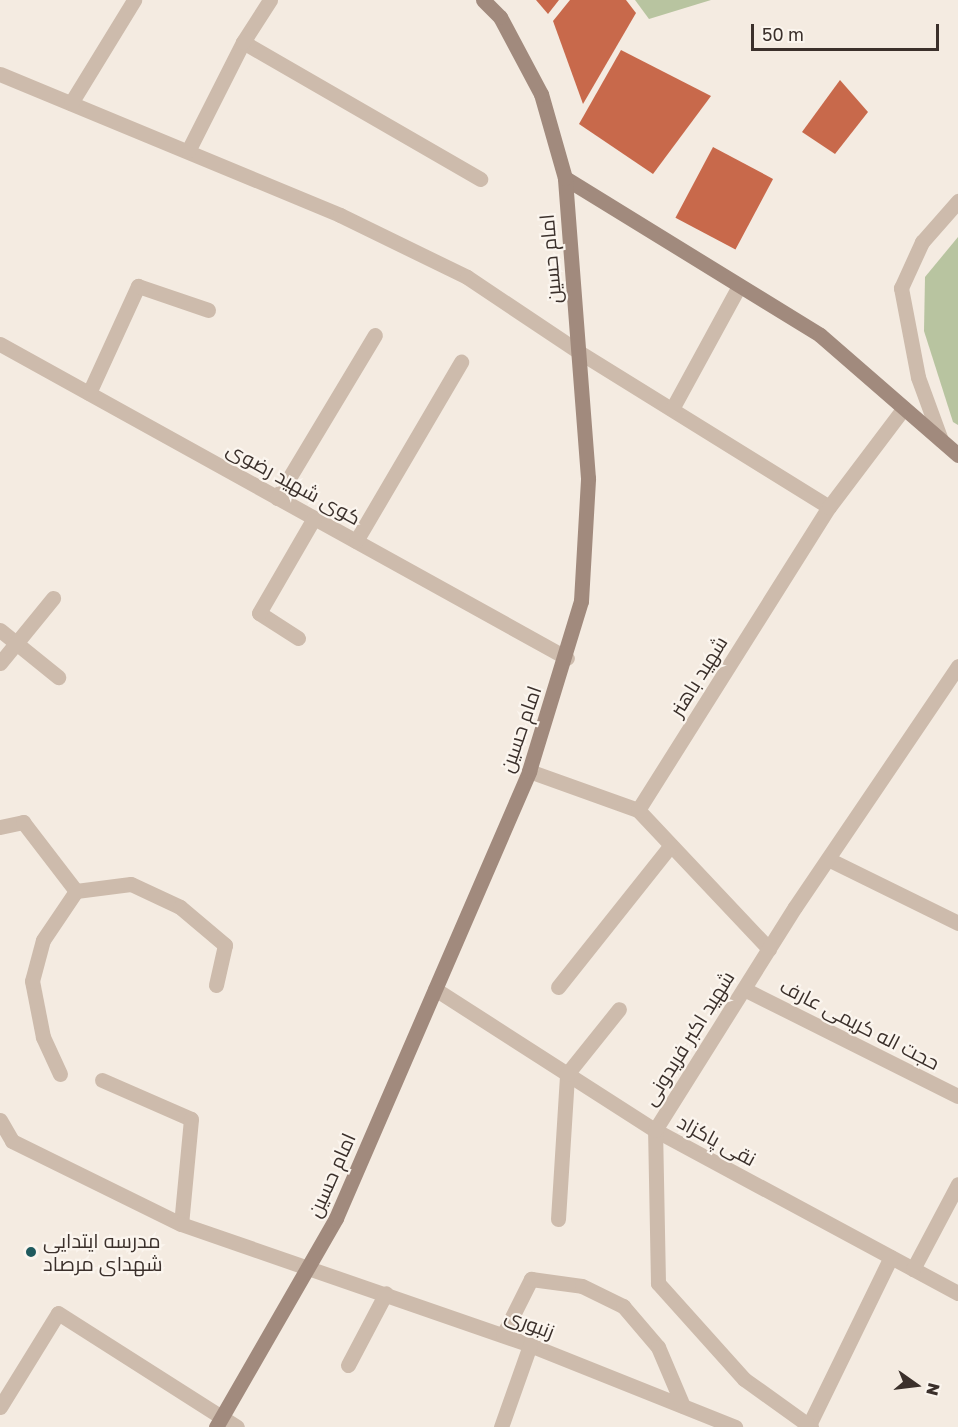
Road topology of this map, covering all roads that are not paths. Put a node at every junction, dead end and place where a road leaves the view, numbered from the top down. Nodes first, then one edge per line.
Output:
1 (134, 0) edge
2 (270, 0) edge
3 (483, 0) edge
4 (243, 42) junction
5 (0, 74) edge
6 (71, 104) junction
7 (188, 152) junction
8 (565, 178) junction
9 (480, 179) dead end
10 (958, 201) edge
11 (738, 288) junction
12 (208, 310) dead end
13 (375, 335) dead end
14 (0, 344) edge
15 (579, 352) junction
16 (461, 362) dead end
17 (89, 393) junction
18 (904, 408) junction
19 (672, 409) junction
20 (941, 440) junction
21 (958, 455) edge
22 (277, 498) junction
23 (829, 507) junction
24 (314, 518) junction
25 (356, 541) junction
26 (53, 598) dead end
27 (0, 630) edge
28 (298, 638) dead end
29 (15, 644) junction
30 (567, 658) junction
31 (0, 663) edge
32 (957, 673) edge
33 (58, 677) dead end
34 (530, 771) junction
35 (638, 810) junction
36 (0, 827) edge
37 (671, 845) junction
38 (828, 860) junction
39 (75, 891) junction
40 (958, 923) edge
41 (769, 949) junction
42 (216, 985) dead end
43 (558, 987) dead end
44 (435, 989) junction
45 (744, 989) junction
46 (619, 1009) dead end
47 (60, 1074) dead end
48 (567, 1074) junction
49 (102, 1080) dead end
50 (958, 1096) edge
51 (0, 1120) edge
52 (655, 1130) junction
53 (6, 1144) edge
54 (958, 1184) edge
55 (558, 1219) dead end
56 (181, 1224) junction
57 (891, 1257) junction
58 (308, 1268) junction
59 (913, 1269) junction
60 (386, 1293) junction
61 (958, 1293) edge
62 (503, 1335) junction
63 (530, 1345) junction
64 (348, 1365) dead end
65 (683, 1406) junction
66 (0, 1407) edge
67 (220, 1421) edge
68 (237, 1427) edge
69 (501, 1427) edge
70 (735, 1427) edge
71 (809, 1427) edge

1 - 6 street
2 - 4 street
3 - 8 main road, امام حسین
4 - 7 street
4 - 9 street
5 - 6 street
6 - 7 street
7 - 15 street
8 - 11 main road
8 - 15 main road, امام حسین
10 - 20 street
11 - 18 main road
11 - 19 street
12 - 17 street
13 - 22 street
14 - 17 street, کوی شهید رضوی
15 - 19 street
15 - 30 main road, امام حسین
16 - 25 street
17 - 22 street, کوی شهید رضوی
18 - 20 main road
18 - 23 street, شهید باهنر
19 - 23 street
20 - 21 main road
22 - 24 street, کوی شهید رضوی
23 - 35 street, شهید باهنر
24 - 25 street, کوی شهید رضوی
24 - 28 street
25 - 30 street, کوی شهید رضوی
26 - 29 street
27 - 29 street
29 - 31 street
29 - 33 street
30 - 34 main road, امام حسین
32 - 38 street, شهید اکبر فریدونی
34 - 35 street
34 - 44 main road, امام حسین
35 - 37 street
36 - 39 street
37 - 41 street
37 - 43 street
38 - 40 street
38 - 41 street, شهید اکبر فریدونی
39 - 42 street
39 - 47 street
41 - 45 street, شهید اکبر فریدونی
44 - 48 street, نقی پاکزاد
44 - 58 main road, امام حسین
45 - 50 street, حجت اله کریمی عارف
45 - 52 street, شهید اکبر فریدونی
46 - 48 street
48 - 52 street, نقی پاکزاد
48 - 55 street
49 - 56 street
51 - 53 street
52 - 57 street, نقی پاکزاد
52 - 71 street, شهید اکبر فریدونی
53 - 56 street, زنبوری
54 - 59 street
56 - 58 street, زنبوری
57 - 59 street, نقی پاکزاد
57 - 71 street
58 - 60 street, زنبوری
58 - 67 main road, امام حسین
59 - 61 street, نقی پاکزاد
60 - 62 street, زنبوری
60 - 64 street
62 - 63 street, زنبوری
62 - 65 street
63 - 65 street, زنبوری
63 - 69 street
65 - 70 street, زنبوری
66 - 67 street
67 - 68 street

